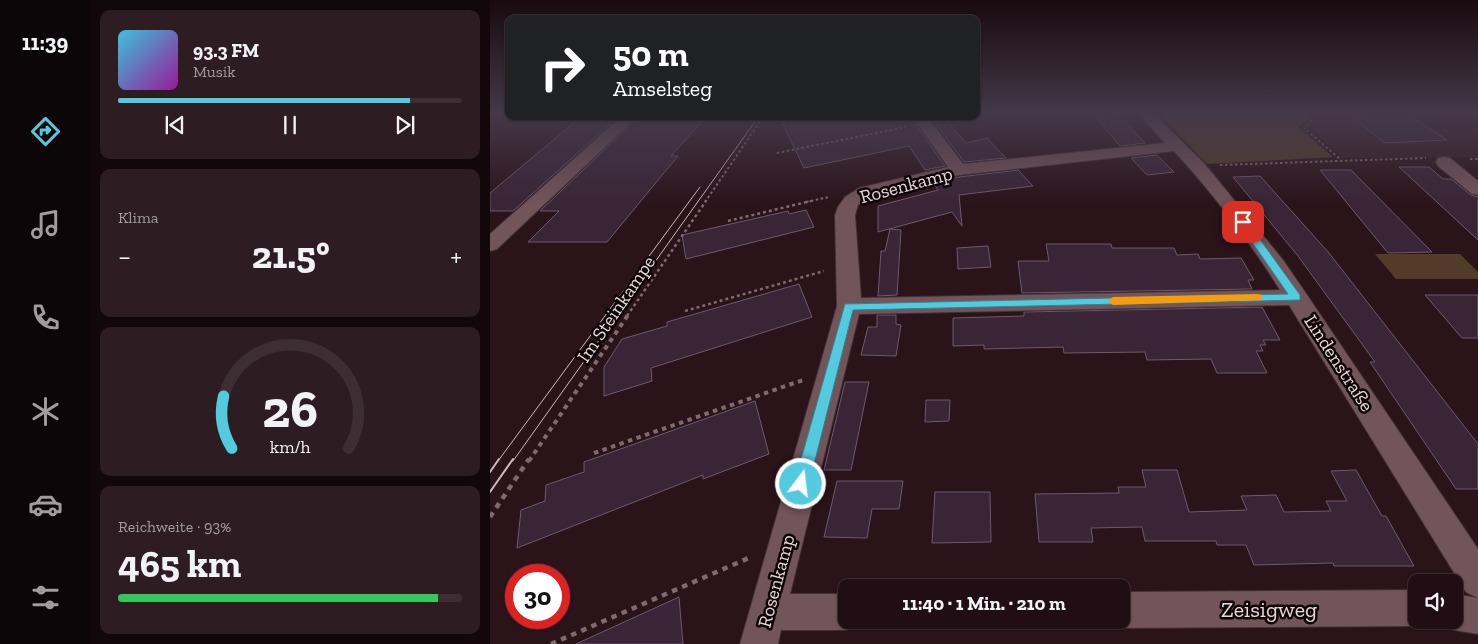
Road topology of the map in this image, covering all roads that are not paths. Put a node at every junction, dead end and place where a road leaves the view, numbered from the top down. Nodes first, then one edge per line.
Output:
1 (601, 143) edge
2 (939, 143) edge
3 (1175, 143) edge
4 (1178, 146) junction
5 (1444, 162) road end
6 (960, 170) junction
7 (1478, 190) edge
8 (490, 245) edge
9 (1296, 297) junction
10 (849, 306) junction
11 (1478, 580) edge
12 (1408, 608) edge
13 (1130, 610) edge
14 (838, 614) edge
15 (1463, 614) edge
16 (1478, 616) edge
17 (763, 628) edge

1 - 8 street
2 - 6 street
3 - 4 street, Lindenstraße
4 - 6 street, Rosenkamp
4 - 9 street, Lindenstraße
5 - 7 street
6 - 10 street, Rosenkamp
9 - 10 street
9 - 11 street, Lindenstraße
10 - 17 street, Rosenkamp
12 - 13 street, Zeisigweg
14 - 17 street
15 - 16 street

